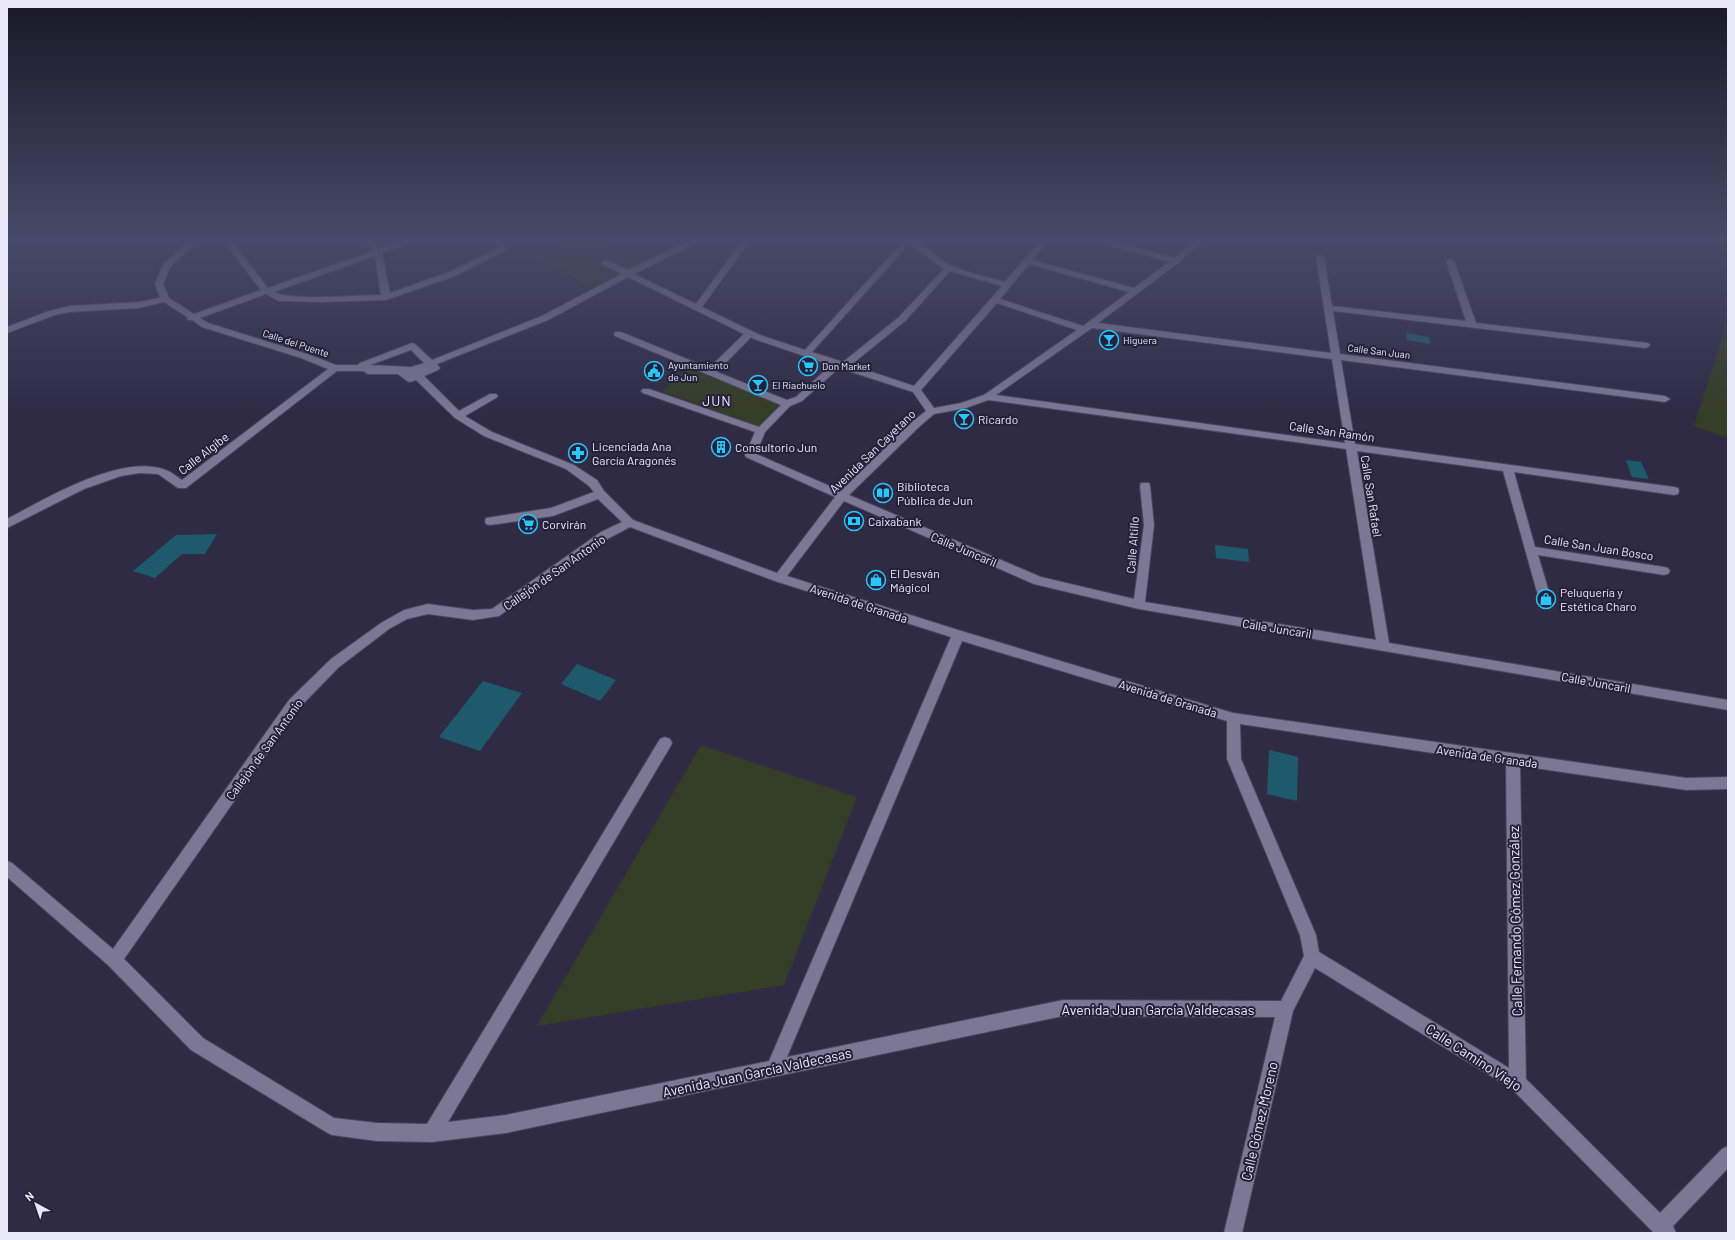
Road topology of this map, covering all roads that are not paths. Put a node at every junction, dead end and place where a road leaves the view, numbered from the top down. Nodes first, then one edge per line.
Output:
1 (164, 296) edge
2 (255, 296) edge
3 (274, 296) edge
4 (389, 296) edge
5 (587, 296) edge
6 (674, 296) edge
7 (706, 296) edge
8 (859, 296) edge
9 (923, 296) edge
10 (998, 296) edge
11 (1129, 296) edge
12 (1326, 296) edge
13 (1462, 296) edge
14 (386, 297) joint
15 (165, 299) junction
16 (994, 300) junction
17 (698, 307) junction
18 (1328, 308) junction
19 (191, 318) junction
20 (1472, 325) junction
21 (1087, 327) junction
22 (7, 330) edge
23 (750, 333) junction
24 (618, 334) dead end
25 (1645, 345) dead end
26 (807, 353) junction
27 (1336, 356) junction
28 (431, 364) junction
29 (842, 364) junction
30 (335, 368) junction
31 (365, 368) junction
32 (711, 372) junction
33 (415, 373) junction
34 (916, 390) junction
35 (646, 391) dead end
36 (493, 396) dead end
37 (986, 397) junction
38 (1665, 398) dead end
39 (787, 404) junction
40 (931, 412) junction
41 (458, 416) junction
42 (761, 431) junction
43 (1351, 447) junction
44 (1507, 468) junction
45 (1145, 486) dead end
46 (1674, 491) dead end
47 (600, 494) junction
48 (842, 496) junction
49 (490, 520) dead end
50 (629, 523) junction
51 (7, 524) edge
52 (1531, 550) junction
53 (1664, 570) dead end
54 (779, 578) junction
55 (1543, 592) dead end
56 (1139, 605) junction
57 (958, 635) junction
58 (1383, 646) junction
59 (1728, 705) edge
60 (1233, 718) junction
61 (665, 743) dead end
62 (1513, 760) junction
63 (1728, 783) edge
64 (7, 868) edge
65 (1312, 957) junction
66 (114, 960) junction
67 (1285, 1009) junction
68 (774, 1069) junction
69 (1518, 1083) junction
70 (432, 1133) junction
71 (1728, 1155) edge
72 (1664, 1229) edge
73 (1233, 1233) edge

1 - 15 street
2 - 19 street
3 - 14 street
4 - 14 street
5 - 28 street
6 - 17 street
7 - 17 street
8 - 26 street
9 - 29 street
10 - 16 street
11 - 21 street, Avenida San Cayetano
12 - 18 street, Calle San Rafael
13 - 20 street
15 - 19 street, Calle del Puente
15 - 22 street
16 - 21 street, Calle San Juan
16 - 34 street
17 - 23 street
18 - 20 street
18 - 27 street, Calle San Rafael
19 - 30 street, Calle del Puente
20 - 25 street
21 - 27 street, Calle San Juan
21 - 37 street, Avenida San Cayetano
23 - 26 street
23 - 32 street
24 - 32 street
26 - 29 street
27 - 38 street, Calle San Juan
27 - 43 street, Calle San Rafael
28 - 31 street
28 - 33 street
29 - 34 street
29 - 39 street
30 - 31 street
30 - 51 street, Calle Algibe
31 - 33 street
32 - 39 street
33 - 41 street
34 - 40 street
35 - 42 street
36 - 41 street
37 - 40 street, Avenida San Cayetano
37 - 43 street, Calle San Ramón
39 - 42 street
40 - 48 street, Avenida San Cayetano
41 - 47 street
42 - 48 street, Calle Juncaril
43 - 44 street, Calle San Ramón
43 - 58 street, Calle San Rafael
44 - 46 street, Calle San Ramón
44 - 52 street
45 - 56 street, Calle Altillo
47 - 49 street
47 - 50 street
48 - 54 street, Avenida San Cayetano
48 - 56 street, Calle Juncaril
50 - 54 street, Avenida de Granada
50 - 66 street, Callejón de San Antonio
52 - 53 street, Calle San Juan Bosco
52 - 55 street
54 - 57 street, Avenida de Granada
56 - 58 street, Calle Juncaril
57 - 60 street, Avenida de Granada
57 - 68 street
58 - 59 street, Calle Juncaril
60 - 62 street, Avenida de Granada
60 - 65 street
61 - 70 street
62 - 63 street, Avenida de Granada
62 - 69 street, Calle Fernando Gómez González
64 - 66 street, Avenida Juan García Valdecasas
65 - 67 street
65 - 69 street, Calle Camino Viejo
66 - 70 street, Avenida Juan García Valdecasas
67 - 68 street, Avenida Juan García Valdecasas
67 - 73 street, Calle Gómez Moreno
68 - 70 street, Avenida Juan García Valdecasas
69 - 72 street, Calle Camino Viejo
71 - 72 street

